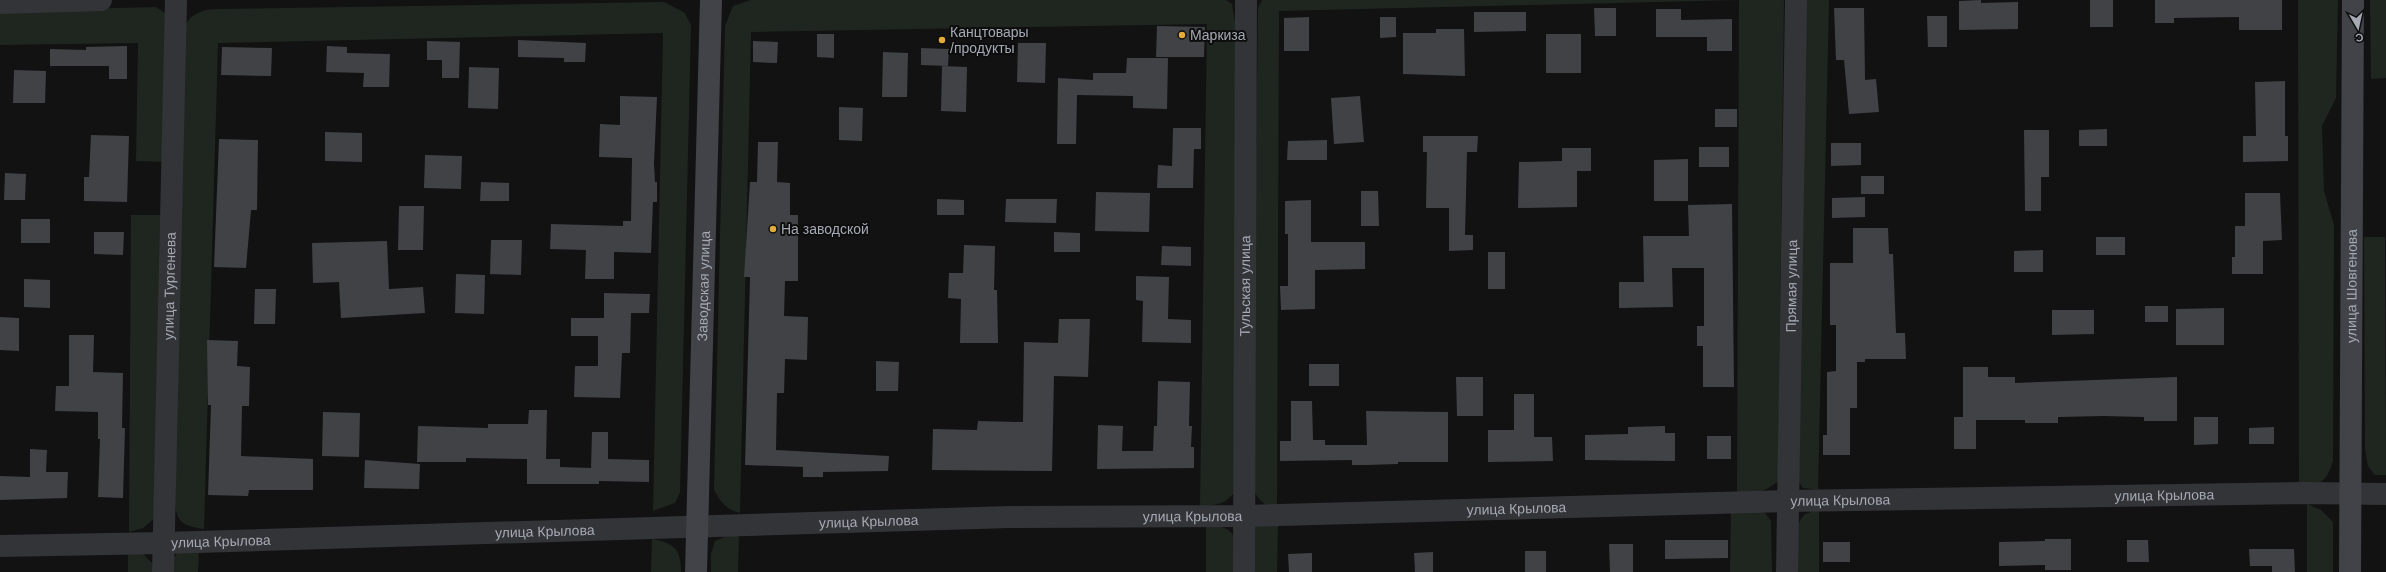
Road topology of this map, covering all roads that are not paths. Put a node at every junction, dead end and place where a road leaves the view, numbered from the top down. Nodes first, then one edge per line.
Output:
1 (101, 0) edge
2 (176, 0) edge
3 (711, 0) edge
4 (1246, 0) edge
5 (1796, 0) edge
6 (2353, 0) edge
7 (0, 3) edge
8 (2350, 493) junction
9 (2386, 494) edge
10 (1788, 501) junction
11 (1244, 516) junction
12 (698, 526) junction
13 (163, 543) junction
14 (0, 546) edge
15 (163, 572) edge
16 (696, 572) edge
17 (1244, 572) edge
18 (1787, 572) edge
19 (2350, 572) edge

1 - 7 street
2 - 13 street, улица Тургенева
3 - 12 main road, Заводская улица
4 - 11 street, Тульская улица
5 - 10 street, Прямая улица
6 - 8 main road, улица Шовгенова
8 - 9 street, улица Крылова
8 - 10 street, улица Крылова
8 - 19 main road, улица Шовгенова
10 - 11 street, улица Крылова
10 - 18 street, Прямая улица
11 - 12 street, улица Крылова
11 - 17 street, Тульская улица
12 - 13 street, улица Крылова
12 - 16 main road, Заводская улица
13 - 14 street, улица Крылова
13 - 15 street, улица Тургенева

